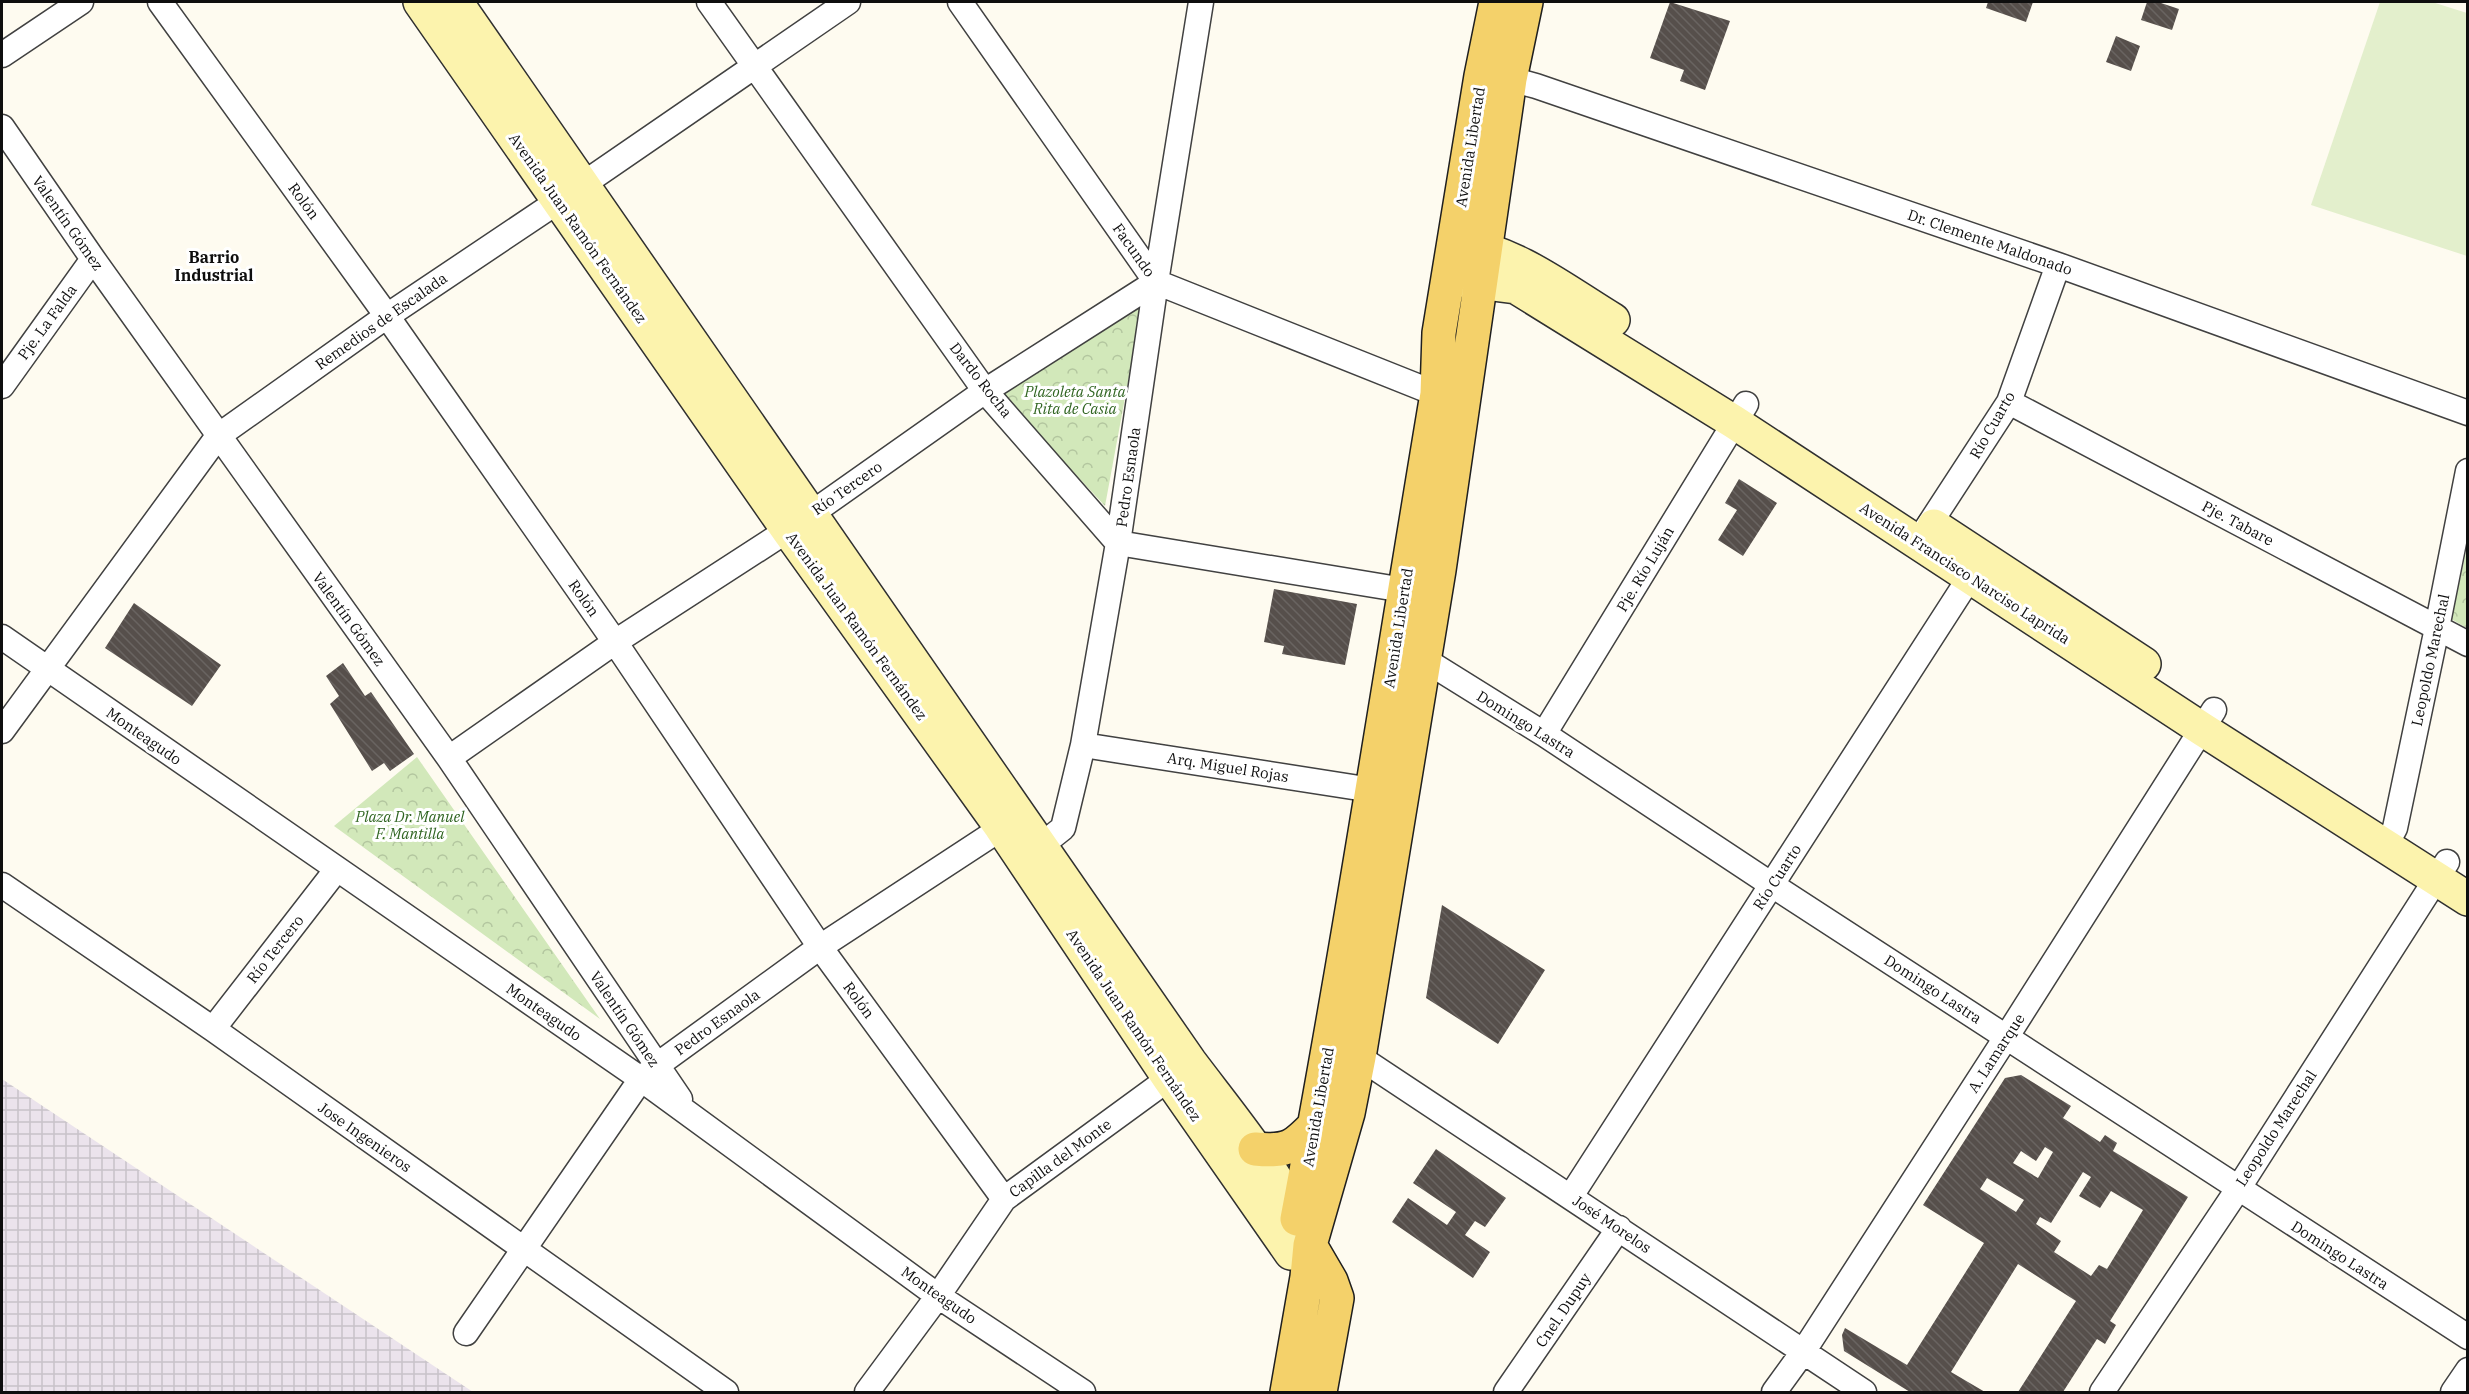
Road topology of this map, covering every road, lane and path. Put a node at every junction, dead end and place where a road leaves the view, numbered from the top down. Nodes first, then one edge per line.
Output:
1 (81, 2) edge
2 (160, 2) edge
3 (420, 2) edge
4 (456, 2) edge
5 (709, 2) edge
6 (848, 2) edge
7 (960, 2) edge
8 (1201, 2) edge
9 (1496, 2) edge
10 (1526, 2) edge
11 (2, 55) edge
12 (754, 67) junction
13 (1510, 79) junction
14 (2, 127) edge
15 (572, 192) junction
16 (1470, 245) junction
17 (93, 259) junction
18 (2058, 266) junction
19 (1449, 279) junction
20 (1156, 282) junction
21 (1482, 282) junction
22 (387, 316) junction
23 (2, 386) edge
24 (985, 391) junction
25 (1437, 394) junction
26 (2009, 402) junction
27 (1740, 413) junction
28 (2468, 413) edge
29 (218, 436) junction
30 (2468, 471) edge
31 (799, 522) junction
32 (1924, 532) junction
33 (1118, 543) junction
34 (1976, 567) junction
35 (1404, 590) junction
36 (2438, 628) junction
37 (2, 637) edge
38 (615, 642) junction
39 (2468, 644) edge
40 (1409, 658) junction
41 (46, 668) junction
42 (2208, 719) junction
43 (2, 731) edge
44 (1544, 734) junction
45 (1083, 745) junction
46 (449, 758) junction
47 (1372, 790) junction
48 (1011, 822) junction
49 (2390, 837) junction
50 (1032, 853) junction
51 (337, 869) junction
52 (2450, 872) edge
53 (2, 885) edge
54 (1772, 885) junction
55 (2468, 899) edge
56 (820, 947) junction
57 (213, 1029) junction
58 (2007, 1036) junction
59 (1359, 1057) junction
60 (1180, 1070) junction
61 (648, 1072) junction
62 (1316, 1124) junction
63 (1255, 1149) junction
64 (2238, 1189) junction
65 (1571, 1196) junction
66 (1004, 1198) junction
67 (1619, 1228) junction
68 (1299, 1238) junction
69 (524, 1249) junction
70 (938, 1296) junction
71 (466, 1333) dead end
72 (2468, 1337) edge
73 (1803, 1352) junction
74 (2468, 1370) edge
75 (726, 1392) edge
76 (867, 1392) edge
77 (1083, 1392) edge
78 (1267, 1392) edge
79 (1287, 1392) edge
80 (1320, 1392) edge
81 (1506, 1392) edge
82 (1774, 1392) edge
83 (1864, 1392) edge
84 (2102, 1392) edge
85 (2453, 1392) edge

1 - 11 street
2 - 22 street, Rolón
3 - 15 main road, Avenida Juan Ramón Fernández
4 - 15 main road, Avenida Juan Ramón Fernández
5 - 12 street, Dardo Rocha
6 - 12 street, Remedios de Escalada
7 - 20 street, Facundo
8 - 20 street, Pedro Esnaola
9 - 16 main road, Avenida Libertad
10 - 13 main road, Avenida Libertad
12 - 15 street, Remedios de Escalada
12 - 24 street, Dardo Rocha
13 - 16 main road, Avenida Libertad
13 - 18 street, Dr. Clemente Maldonado
14 - 17 street, Valentín Gómez
15 - 22 street, Remedios de Escalada
15 - 31 main road, Avenida Juan Ramón Fernández
16 - 19 main road, Avenida Libertad
16 - 21 main road, Avenida Libertad
16 - 27 main road, Avenida Francisco Narciso Laprida
17 - 23 street, Pje. La Falda
17 - 29 street, Valentín Gómez
18 - 26 street, Río Cuarto
18 - 28 street, Dr. Clemente Maldonado
19 - 21 main road, Avenida Francisco Narciso Laprida
19 - 25 main road, Avenida Libertad
20 - 24 street, Río Tercero
20 - 25 street, Facundo
20 - 33 street, Pedro Esnaola
21 - 27 main road, Avenida Francisco Narciso Laprida
21 - 40 main road, Avenida Libertad
22 - 29 street, Remedios de Escalada
22 - 38 street, Rolón
24 - 31 street, Río Tercero
24 - 33 street, Dardo Rocha
25 - 35 main road, Avenida Libertad
26 - 32 street, Río Cuarto
26 - 36 street, Pje. Tabare
27 - 32 main road, Avenida Francisco Narciso Laprida
27 - 44 street, Pje. Río Luján
29 - 41 street, Remedios de Escalada
29 - 46 street, Valentín Gómez
30 - 36 street, Leopoldo Marechal
31 - 38 street, Río Tercero
31 - 48 main road, Avenida Juan Ramón Fernández
32 - 34 main road, Avenida Francisco Narciso Laprida
33 - 35 street
33 - 45 street, Pedro Esnaola
34 - 42 main road, Avenida Francisco Narciso Laprida
34 - 54 street, Río Cuarto
35 - 40 main road, Avenida Libertad
36 - 39 street, Pje. Tabare
36 - 49 street, Leopoldo Marechal
37 - 41 street, Monteagudo
38 - 46 street, Río Tercero
38 - 56 street, Rolón
40 - 44 street, Domingo Lastra
40 - 47 main road, Avenida Libertad
40 - 59 main road, Avenida Libertad
41 - 43 street, Remedios de Escalada
41 - 51 street, Monteagudo
42 - 49 main road, Avenida Francisco Narciso Laprida
42 - 58 street, A. Lamarque
44 - 54 street, Domingo Lastra
45 - 47 street, Arq. Miguel Rojas
45 - 50 street, Pedro Esnaola
46 - 61 street, Valentín Gómez
47 - 62 main road, Avenida Libertad
48 - 50 main road, Avenida Juan Ramón Fernández
48 - 56 street, Pedro Esnaola
49 - 52 main road, Avenida Francisco Narciso Laprida
50 - 60 main road, Avenida Juan Ramón Fernández
51 - 57 street, Río Tercero
51 - 61 street, Monteagudo
52 - 55 main road, Avenida Francisco Narciso Laprida
52 - 64 street, Leopoldo Marechal
53 - 57 street, Jose Ingenieros
54 - 58 street, Domingo Lastra
54 - 65 street, Río Cuarto
56 - 61 street, Pedro Esnaola
56 - 66 street, Rolón
57 - 69 street, Jose Ingenieros
58 - 64 street, Domingo Lastra
58 - 73 street, A. Lamarque
59 - 65 street, José Morelos
59 - 68 main road, Avenida Libertad
60 - 63 main road, Avenida Juan Ramón Fernández
60 - 66 street, Capilla del Monte
60 - 68 main road, Avenida Juan Ramón Fernández
61 - 69 street, Pedro Esnaola
61 - 70 street, Monteagudo
62 - 63 main road
62 - 68 main road, Avenida Libertad
63 - 68 main road, Avenida Juan Ramón Fernández
64 - 72 street, Domingo Lastra
64 - 84 street, Leopoldo Marechal
65 - 67 street, José Morelos
66 - 70 street, Capilla del Monte
67 - 73 street, José Morelos
67 - 81 street, Cnel. Dupuy
68 - 78 main road
68 - 79 main road
68 - 80 main road
69 - 71 street, Pedro Esnaola
69 - 75 street, Jose Ingenieros
70 - 76 street, Capilla del Monte
70 - 77 street, Monteagudo
73 - 82 street, A. Lamarque
73 - 83 street, José Morelos
74 - 85 street

